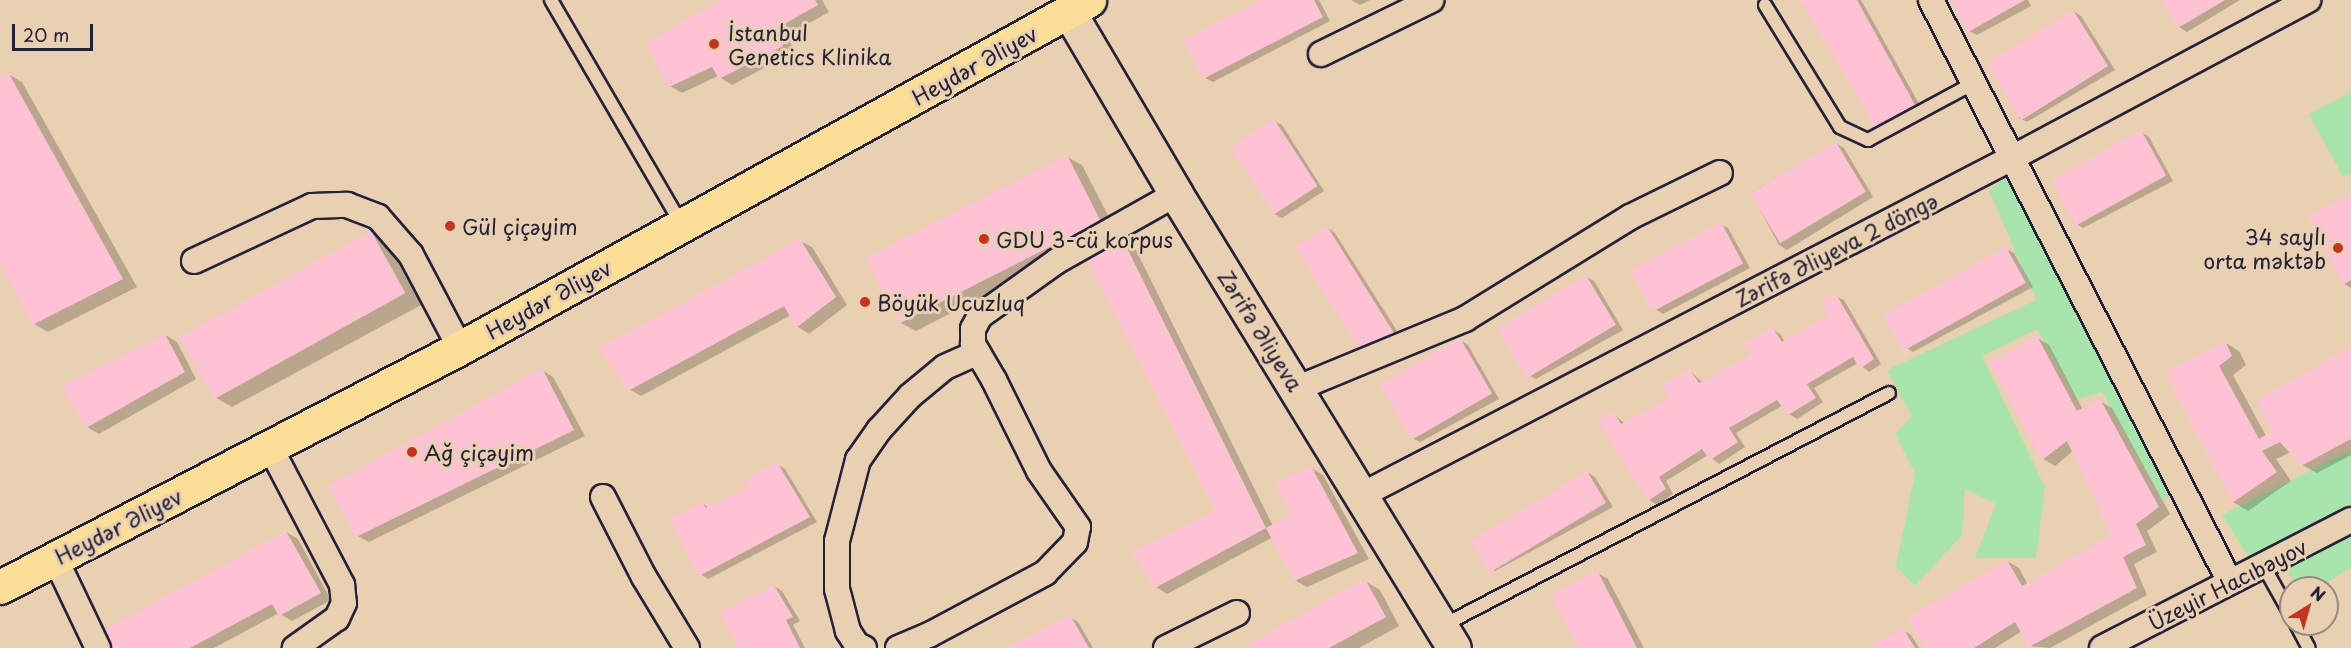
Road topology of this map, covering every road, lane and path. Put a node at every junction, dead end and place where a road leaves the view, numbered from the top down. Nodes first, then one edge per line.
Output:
1 (551, 0) edge
2 (1431, 0) edge
3 (1931, 0) edge
4 (2308, 0) edge
5 (1766, 5) dead end
6 (1079, 6) edge
7 (1321, 54) dead end
8 (1974, 83) junction
9 (2012, 158) junction
10 (1720, 173) dead end
11 (1176, 194) junction
12 (682, 225) junction
13 (194, 261) dead end
14 (460, 348) junction
15 (977, 353) junction
16 (1298, 388) junction
17 (1889, 393) dead end
18 (270, 447) junction
19 (1362, 495) junction
20 (603, 497) dead end
21 (2351, 520) edge
22 (55, 558) junction
23 (2263, 565) junction
24 (2230, 582) junction
25 (0, 587) edge
26 (2279, 594) edge
27 (1237, 613) dead end
28 (1448, 637) edge
29 (98, 648) edge
30 (295, 648) edge
31 (687, 648) edge
32 (864, 648) edge
33 (898, 648) edge
34 (1167, 648) edge
35 (2102, 648) edge

1 - 12 lane
2 - 7 street
3 - 8 street
4 - 9 street, Zərifə Əliyeva 2 döngə
5 - 8 lane
6 - 11 street, Zərifə Əliyeva
6 - 12 main road, Heydər Əliyev
8 - 9 street
9 - 19 street, Zərifə Əliyeva 2 döngə
9 - 24 street
10 - 16 street
11 - 15 street
11 - 16 street, Zərifə Əliyeva
12 - 14 main road, Heydər Əliyev
13 - 14 street
14 - 18 main road, Heydər Əliyev
15 - 32 street
15 - 33 street
16 - 19 street, Zərifə Əliyeva
17 - 28 lane
18 - 22 main road, Heydər Əliyev
18 - 30 street
19 - 28 street, Zərifə Əliyeva
20 - 31 street
21 - 23 street, Üzeyir Hacıbəyov
22 - 25 main road, Heydər Əliyev
22 - 29 street
23 - 24 street, Üzeyir Hacıbəyov
23 - 26 lane
24 - 35 street, Üzeyir Hacıbəyov
27 - 34 street

